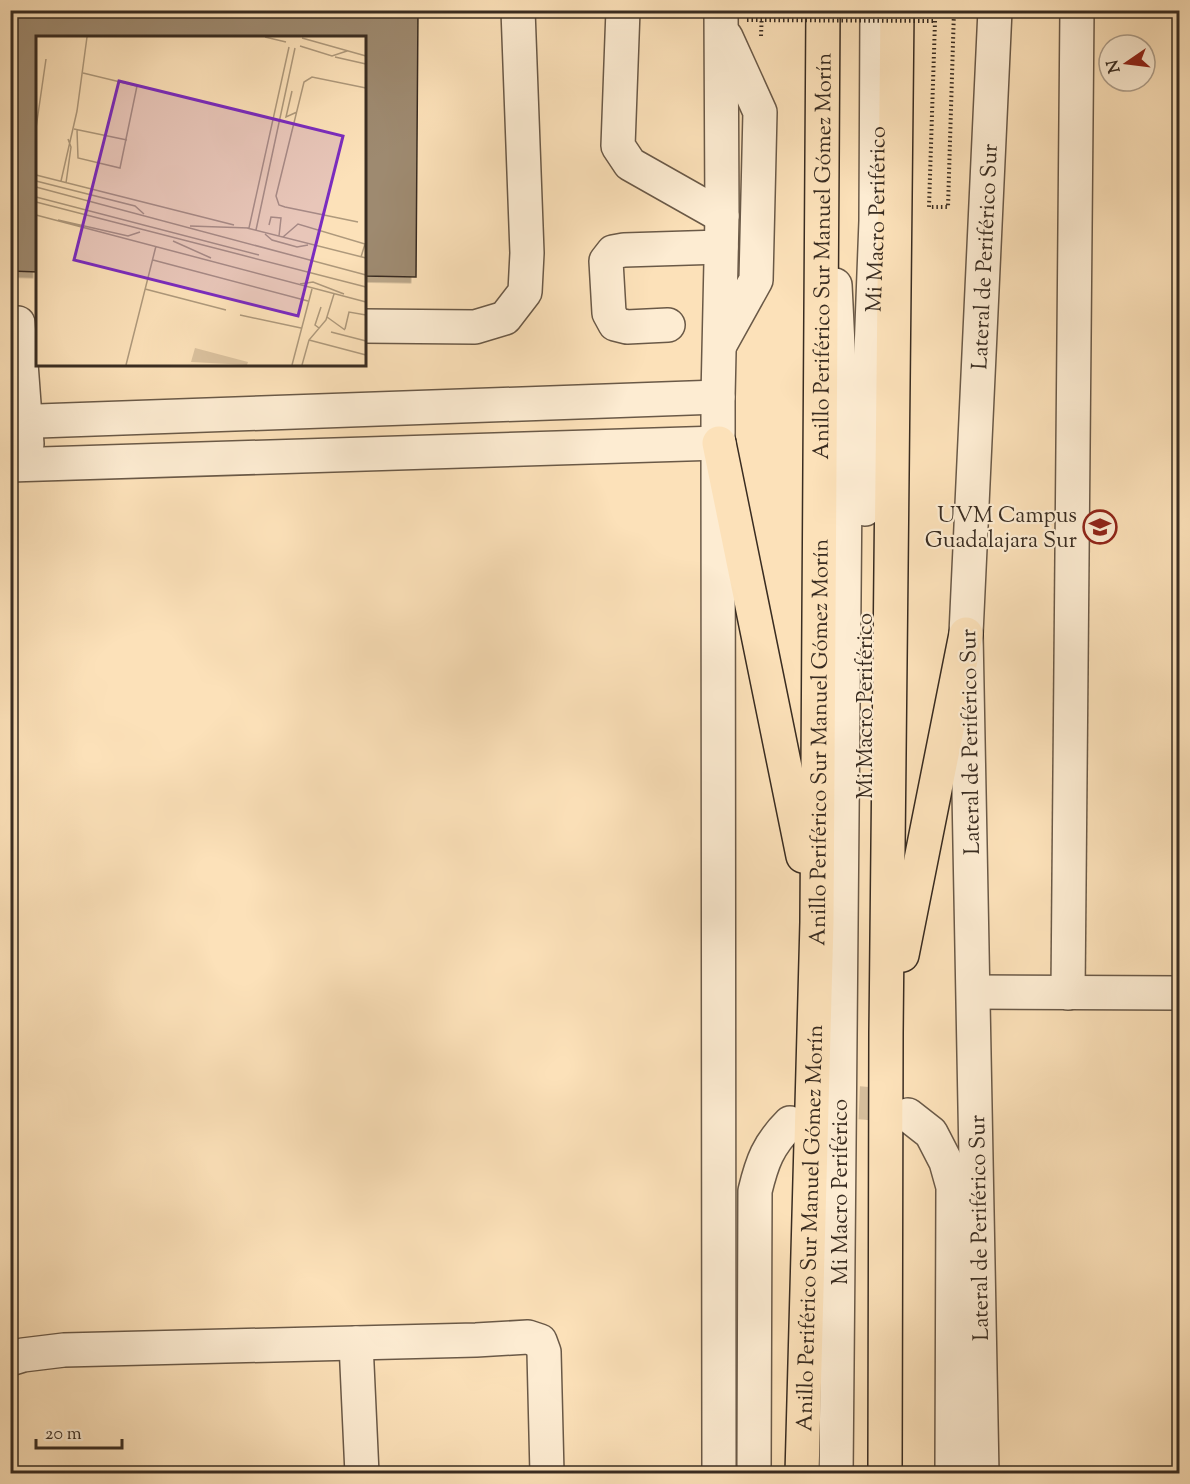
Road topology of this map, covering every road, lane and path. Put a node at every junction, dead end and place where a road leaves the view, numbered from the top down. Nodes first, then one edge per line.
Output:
1 (518, 10) edge
2 (623, 10) edge
3 (823, 10) edge
4 (836, 10) edge
5 (877, 10) edge
6 (897, 10) edge
7 (954, 10) edge
8 (975, 10) edge
9 (995, 10) edge
10 (1077, 10) edge
11 (730, 19) edge
12 (993, 59) junction
13 (721, 232) junction
14 (22, 323) edge
15 (668, 325) dead end
16 (366, 326) edge
17 (718, 348) junction
18 (718, 397) junction
19 (18, 422) edge
20 (719, 443) junction
21 (19, 465) edge
22 (966, 634) junction
23 (817, 922) junction
24 (974, 992) junction
25 (1068, 993) junction
26 (1179, 993) edge
27 (886, 1033) junction
28 (908, 1114) tunnel mouth
29 (790, 1123) tunnel mouth
30 (356, 1343) junction
31 (10, 1359) edge
32 (362, 1473) edge
33 (547, 1473) edge
34 (719, 1473) edge
35 (754, 1473) edge
36 (802, 1473) edge
37 (837, 1473) edge
38 (859, 1473) edge
39 (885, 1473) edge
40 (952, 1473) edge
41 (982, 1473) edge

1 - 16 street
2 - 13 street
3 - 23 highway, Anillo Periférico Sur Manuel Gómez Morín
4 - 37 street, Mi Macro Periférico
5 - 38 street, Mi Macro Periférico
6 - 27 highway
7 - 11 path, bridge
8 - 12 street
9 - 12 street, Lateral de Periférico Sur
10 - 25 street
11 - 13 street
11 - 17 street
12 - 22 street, Lateral de Periférico Sur
13 - 15 street
13 - 17 street
14 - 19 street
17 - 18 street
18 - 19 street
18 - 20 street
19 - 21 street
20 - 21 street
20 - 23 highway
20 - 34 street
22 - 24 street, Lateral de Periférico Sur
22 - 27 highway
23 - 36 highway, Anillo Periférico Sur Manuel Gómez Morín
24 - 25 street
24 - 41 street, Lateral de Periférico Sur
25 - 26 street
27 - 39 highway
28 - 40 street
29 - 35 street
30 - 31 street
30 - 32 street
30 - 33 street

